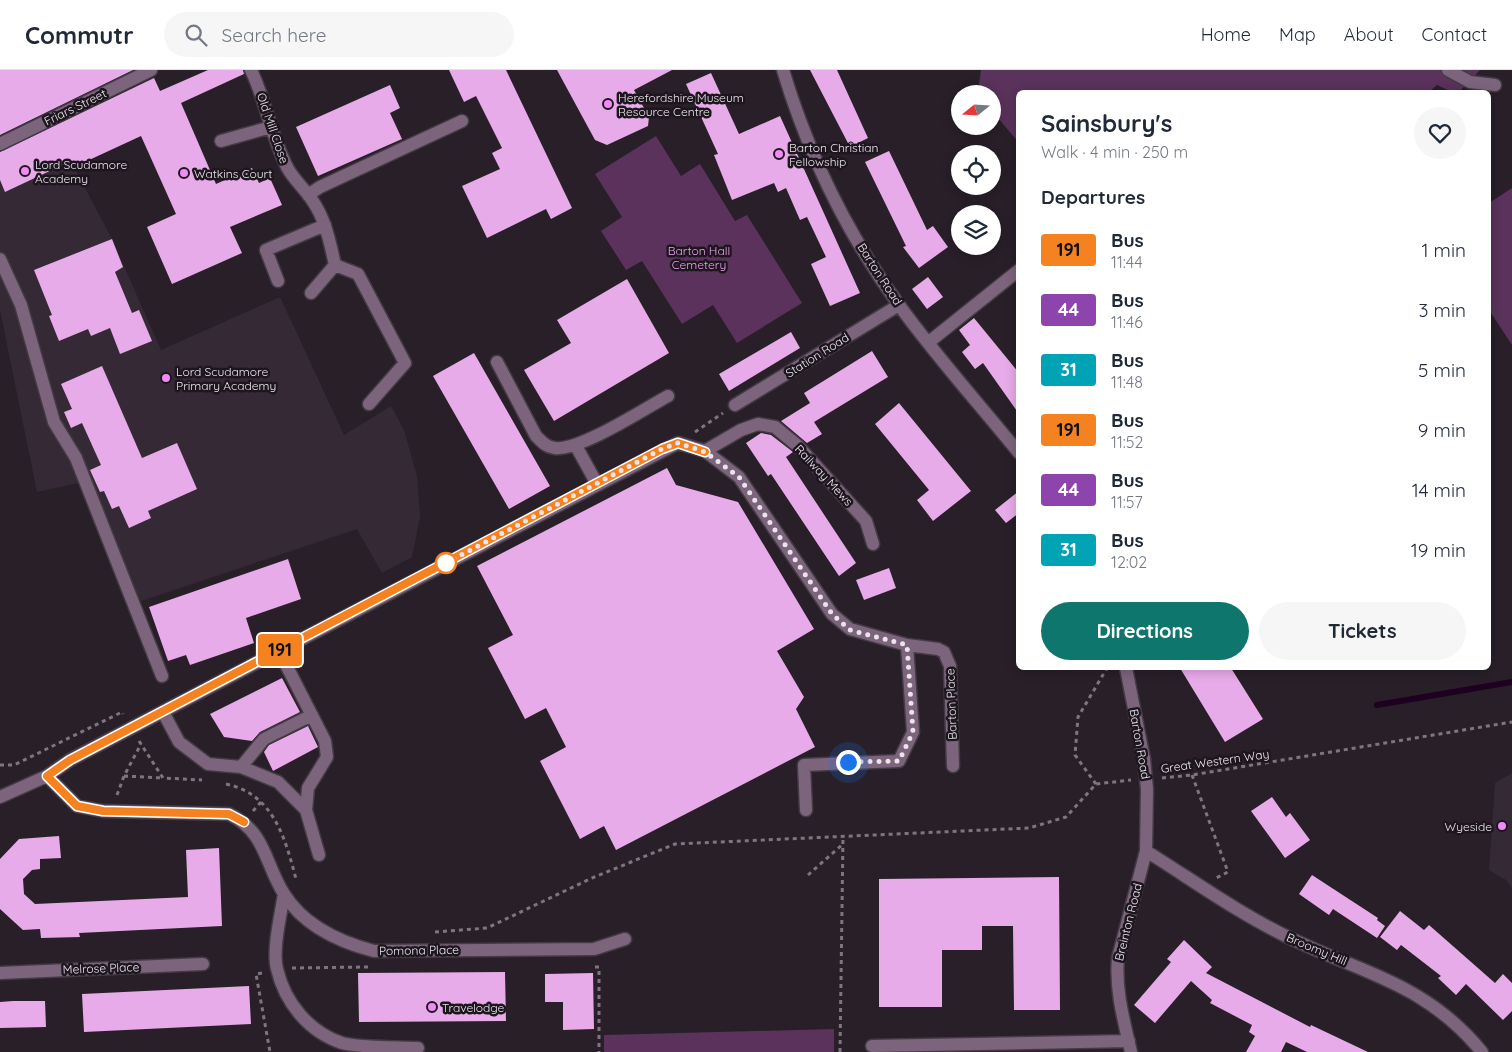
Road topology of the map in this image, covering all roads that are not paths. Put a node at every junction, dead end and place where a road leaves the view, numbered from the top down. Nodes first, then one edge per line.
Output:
1 (151, 70) edge
2 (251, 70) edge
3 (783, 70) edge
4 (1448, 70) edge
5 (1495, 85) dead end
6 (462, 121) dead end
7 (271, 127) junction
8 (221, 140) dead end
9 (0, 144) edge
10 (308, 195) junction
11 (325, 225) junction
12 (0, 259) edge
13 (335, 265) junction
14 (1016, 272) edge
15 (278, 281) dead end
16 (311, 293) dead end
17 (899, 305) junction
18 (929, 342) junction
19 (497, 362) dead end
20 (668, 396) dead end
21 (369, 404) dead end
22 (735, 405) road end
23 (576, 446) junction
24 (1016, 449) edge
25 (705, 452) junction
26 (597, 484) junction
27 (873, 544) dead end
28 (907, 645) junction
29 (279, 651) junction
30 (1126, 670) edge
31 (162, 676) dead end
32 (163, 712) junction
33 (312, 715) junction
34 (953, 766) dead end
35 (241, 767) junction
36 (47, 776) junction
37 (0, 797) edge
38 (306, 810) junction
39 (806, 810) dead end
40 (1146, 851) junction
41 (319, 854) dead end
42 (284, 894) junction
43 (625, 938) dead end
44 (202, 964) dead end
45 (0, 973) edge
46 (872, 1046) dead end
47 (1130, 1046) edge
48 (418, 1048) dead end
49 (1482, 1052) edge

1 - 9 street, Friars Street
2 - 7 street, Old Mill Close
3 - 17 street, Barton Road
4 - 5 street
6 - 10 street
7 - 8 street
7 - 10 street, Old Mill Close
10 - 11 street, Old Mill Close
11 - 13 street, Old Mill Close
11 - 15 street
12 - 31 street
13 - 16 street
13 - 21 street
14 - 18 street
17 - 18 street, Barton Road
17 - 22 street, Station Road
18 - 24 street, Barton Road
19 - 23 street
20 - 23 street
23 - 26 street
25 - 26 street, Barton Place
25 - 27 street, Railway Mews
25 - 28 street, Barton Place
26 - 29 street
28 - 34 street, Barton Place
28 - 39 street
29 - 32 street
29 - 33 street
30 - 40 street, Barton Road, bridge
32 - 35 street
32 - 36 street
33 - 35 street
33 - 38 street
35 - 38 street
36 - 37 street
36 - 42 street, Pomona Place
38 - 41 street
40 - 47 street, Breinton Road
40 - 49 street, Broomy Hill
42 - 43 street, Pomona Place
42 - 48 street
44 - 45 street, Melrose Place
46 - 47 street

